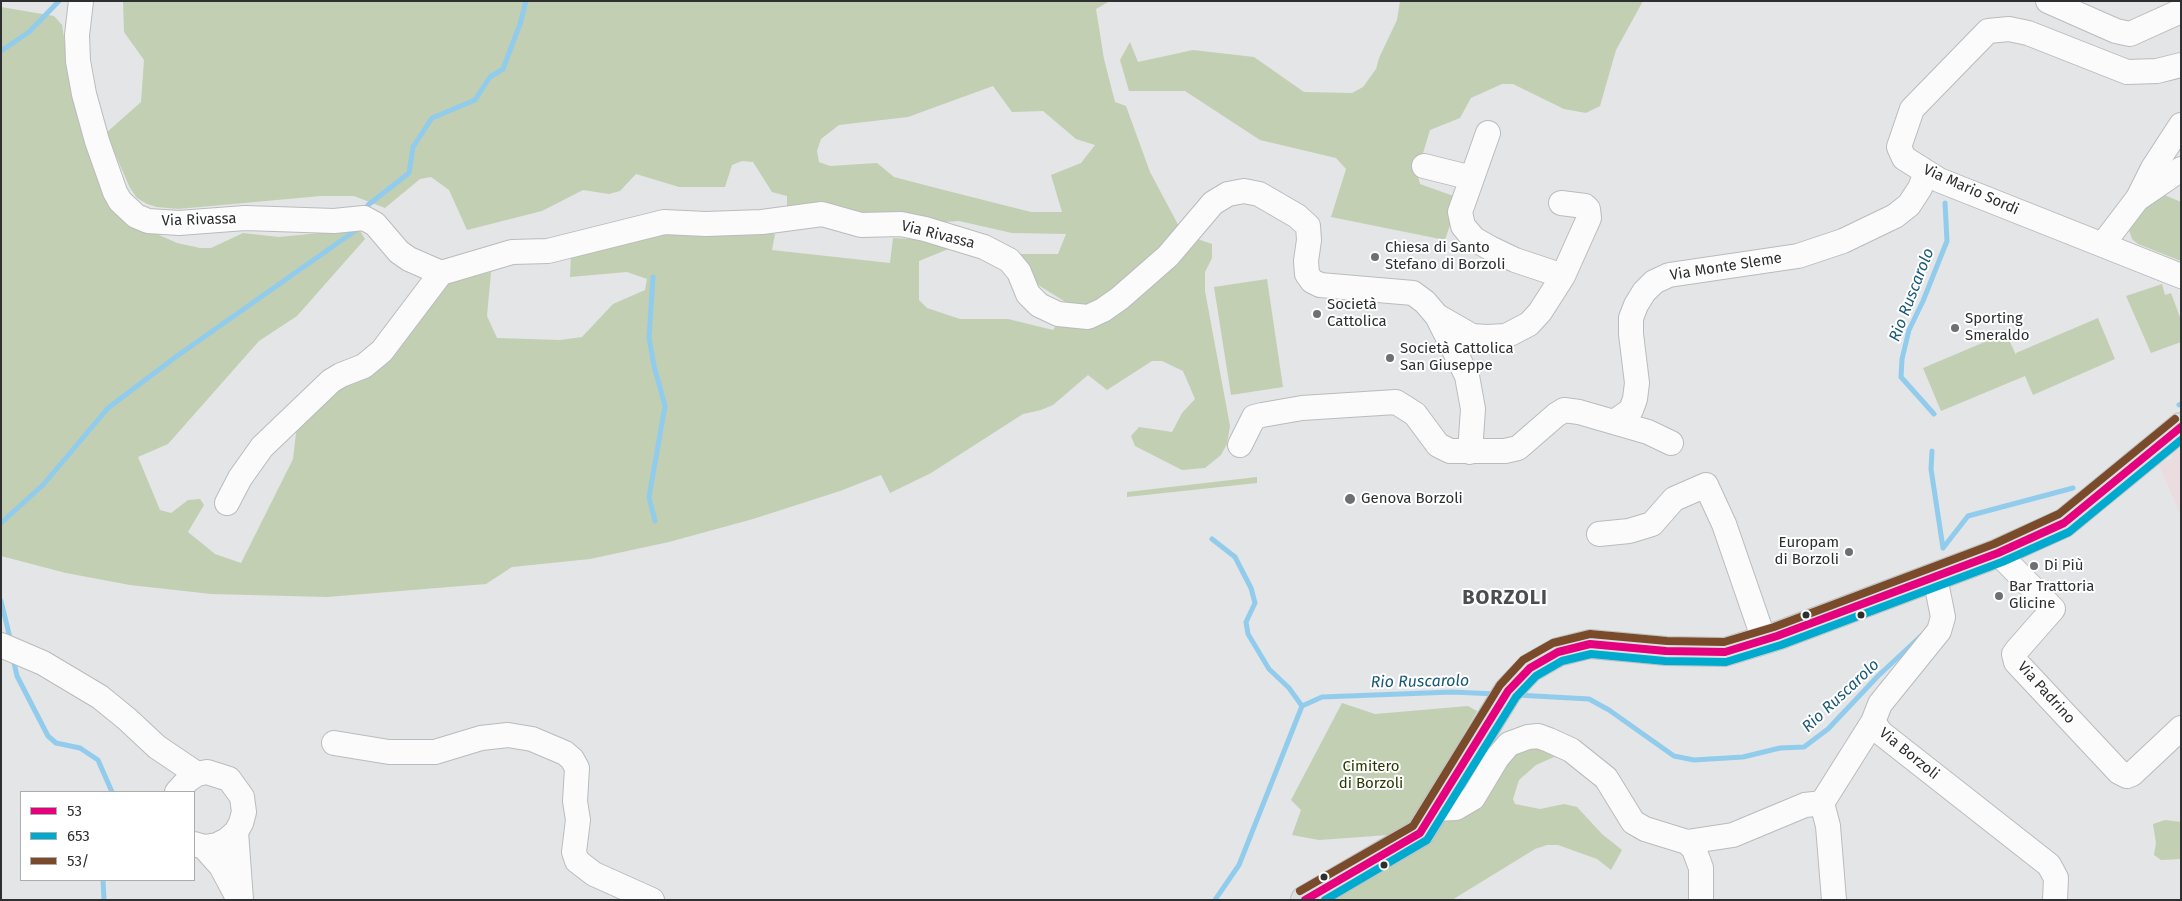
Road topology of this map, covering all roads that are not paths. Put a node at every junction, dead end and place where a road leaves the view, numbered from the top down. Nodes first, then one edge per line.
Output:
1 (81, 1) edge
2 (2048, 1) edge
3 (2181, 11) edge
4 (2181, 65) edge
5 (2181, 126) edge
6 (1488, 133) dead end
7 (1424, 166) dead end
8 (2181, 169) edge
9 (1926, 173) junction
10 (1472, 178) junction
11 (2138, 198) junction
12 (1562, 203) dead end
13 (2103, 244) junction
14 (441, 273) junction
15 (1562, 276) junction
16 (2181, 276) edge
17 (1437, 316) junction
18 (1614, 422) junction
19 (2181, 427) edge
20 (1671, 443) dead end
21 (1240, 444) dead end
22 (1470, 452) junction
23 (227, 503) dead end
24 (1599, 534) dead end
25 (1998, 553) junction
26 (1932, 579) junction
27 (1764, 640) junction
28 (1, 645) edge
29 (1873, 722) junction
30 (2181, 728) edge
31 (334, 743) dead end
32 (157, 747) junction
33 (197, 774) junction
34 (170, 791) edge
35 (179, 791) edge
36 (1822, 803) junction
37 (1434, 809) junction
38 (236, 832) junction
39 (1687, 842) junction
40 (199, 846) edge
41 (240, 900) edge
42 (652, 900) edge
43 (1305, 900) edge
44 (1701, 900) edge
45 (1834, 900) edge
46 (2055, 900) edge

1 - 14 street, Via Rivassa
2 - 3 street
4 - 9 street, Via Mario Sordi
5 - 11 street
6 - 10 street
7 - 10 street
8 - 11 street
9 - 13 street, Via Mario Sordi
9 - 18 street, Via Monte Sleme
10 - 15 street
11 - 13 street
12 - 15 street
13 - 16 street, Via Mario Sordi
14 - 17 street, Via Rivassa
14 - 23 street
15 - 17 street
17 - 22 street
18 - 20 street
18 - 22 street
19 - 25 main road
21 - 22 street
24 - 27 street
25 - 26 main road
25 - 30 street, Via Padrino
26 - 27 main road
26 - 29 street, Via Borzoli
27 - 37 main road
28 - 32 street
29 - 36 street
29 - 46 street, Via Borzoli
31 - 42 street
32 - 33 street
32 - 34 street
33 - 35 street
33 - 38 street
36 - 39 street
36 - 45 street
37 - 39 street
37 - 43 main road
38 - 40 street
38 - 41 street
39 - 44 street
40 - 41 street

